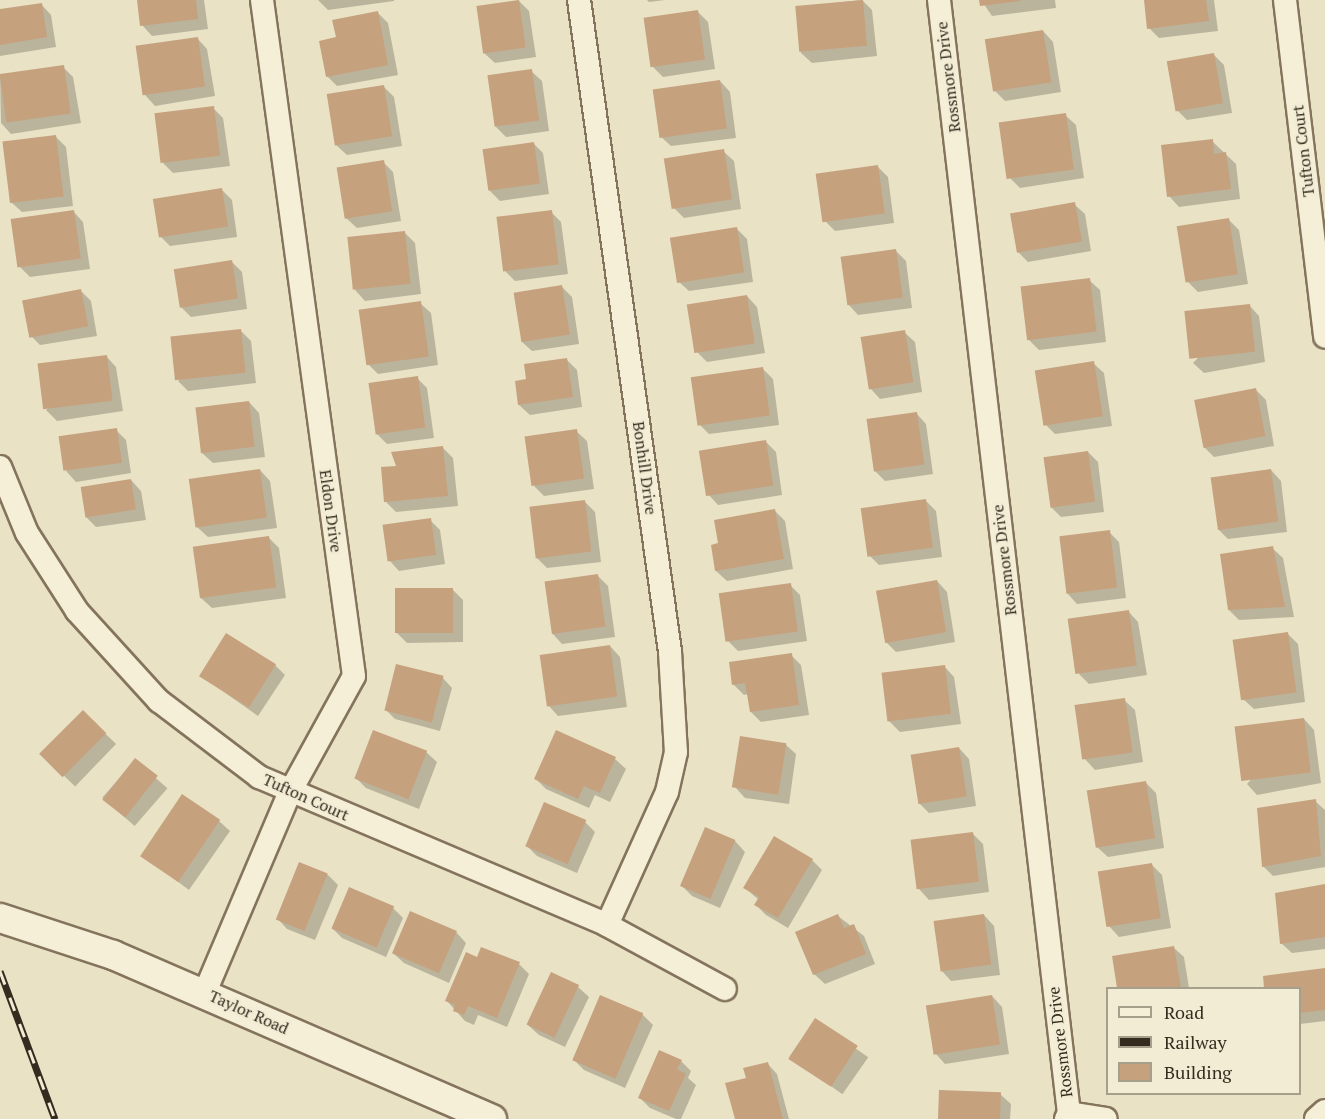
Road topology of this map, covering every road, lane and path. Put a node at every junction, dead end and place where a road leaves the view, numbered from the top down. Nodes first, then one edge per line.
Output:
1 (261, 0) edge
2 (579, 0) edge
3 (939, 0) edge
4 (1286, 0) edge
5 (1325, 337) edge
6 (0, 467) edge
7 (290, 792) junction
8 (0, 918) edge
9 (607, 925) junction
10 (725, 989) dead end
11 (205, 992) junction
12 (1325, 1111) edge
13 (1067, 1116) edge
14 (492, 1119) edge
15 (1106, 1119) edge
16 (1316, 1119) edge

1 - 7 street, Eldon Drive
2 - 9 street, Bonhill Drive
3 - 13 street, Rossmore Drive
4 - 5 street, Tufton Court
6 - 7 street, Tufton Court
7 - 9 street, Tufton Court
7 - 11 street, Eldon Drive
8 - 11 street, Taylor Road
9 - 10 street, Tufton Court
11 - 14 street, Taylor Road
12 - 16 street
13 - 15 street

